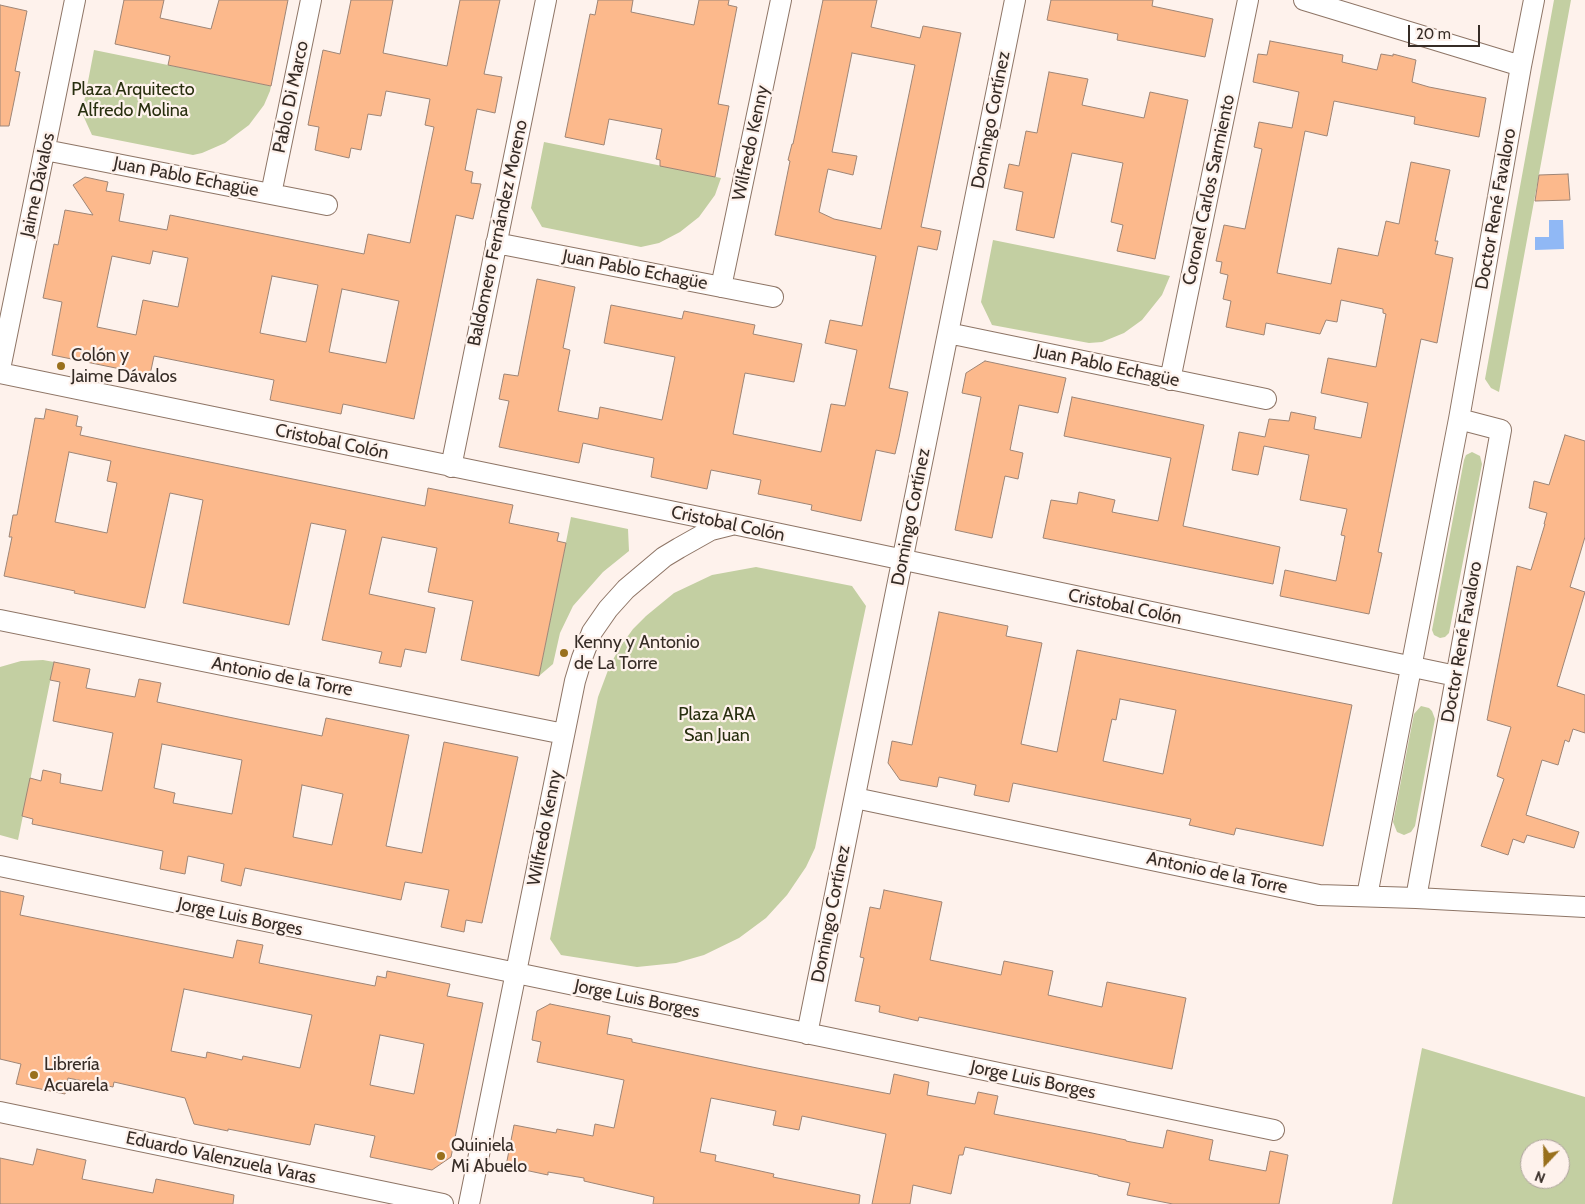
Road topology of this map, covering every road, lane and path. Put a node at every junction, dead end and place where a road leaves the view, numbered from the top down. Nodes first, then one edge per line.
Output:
1 (75, 0) edge
2 (311, 0) edge
3 (546, 0) edge
4 (781, 0) edge
5 (1015, 0) edge
6 (1248, 0) edge
7 (1304, 0) edge
8 (1534, 0) edge
9 (1521, 66) junction
10 (44, 150) junction
11 (271, 194) junction
12 (327, 205) dead end
13 (496, 243) junction
14 (721, 287) junction
15 (773, 297) dead end
16 (948, 333) junction
17 (0, 371) edge
18 (1170, 380) junction
19 (1266, 400) dead end
20 (1459, 419) junction
21 (450, 467) junction
22 (733, 524) junction
23 (902, 560) junction
24 (0, 620) edge
25 (1410, 666) junction
26 (1456, 676) junction
27 (564, 734) junction
28 (855, 798) junction
29 (0, 866) edge
30 (1366, 896) junction
31 (1416, 898) junction
32 (1585, 907) edge
33 (516, 974) junction
34 (807, 1034) junction
35 (0, 1112) edge
36 (1274, 1130) dead end
37 (443, 1204) edge
38 (469, 1204) edge

1 - 10 street, Jaime Dávalos
2 - 11 street, Pablo Di Marco
3 - 13 street, Baldomero Fernández Moreno
4 - 14 street, Wilfredo Kenny
5 - 16 street, Domingo Cortínez
6 - 18 street, Coronel Carlos Sarmiento
7 - 9 street
8 - 9 street, Doctor René Favaloro
9 - 20 street, Doctor René Favaloro
10 - 11 street, Juan Pablo Echagüe
10 - 17 street, Jaime Dávalos
11 - 12 street, Juan Pablo Echagüe
13 - 14 street, Juan Pablo Echagüe
13 - 21 street, Baldomero Fernández Moreno
14 - 15 street, Juan Pablo Echagüe
16 - 18 street, Juan Pablo Echagüe
16 - 23 street, Domingo Cortínez
17 - 21 street, Cristobal Colón
18 - 19 street, Juan Pablo Echagüe
20 - 25 street, Doctor René Favaloro
20 - 26 street, Doctor René Favaloro
21 - 22 street, Cristobal Colón
22 - 23 street, Cristobal Colón
22 - 27 street, Wilfredo Kenny
23 - 25 street, Cristobal Colón
23 - 28 street, Domingo Cortínez
24 - 27 street, Antonio de la Torre
25 - 26 street, Cristobal Colón
25 - 30 street, Doctor René Favaloro
26 - 31 street, Doctor René Favaloro
27 - 33 street, Wilfredo Kenny
28 - 30 street, Antonio de la Torre
28 - 34 street, Domingo Cortínez
29 - 33 street, Jorge Luis Borges
30 - 31 street, Antonio de la Torre
31 - 32 street, Antonio de la Torre
33 - 34 street, Jorge Luis Borges
33 - 38 street, Wilfredo Kenny
34 - 36 street, Jorge Luis Borges
35 - 37 street, Eduardo Valenzuela Varas

